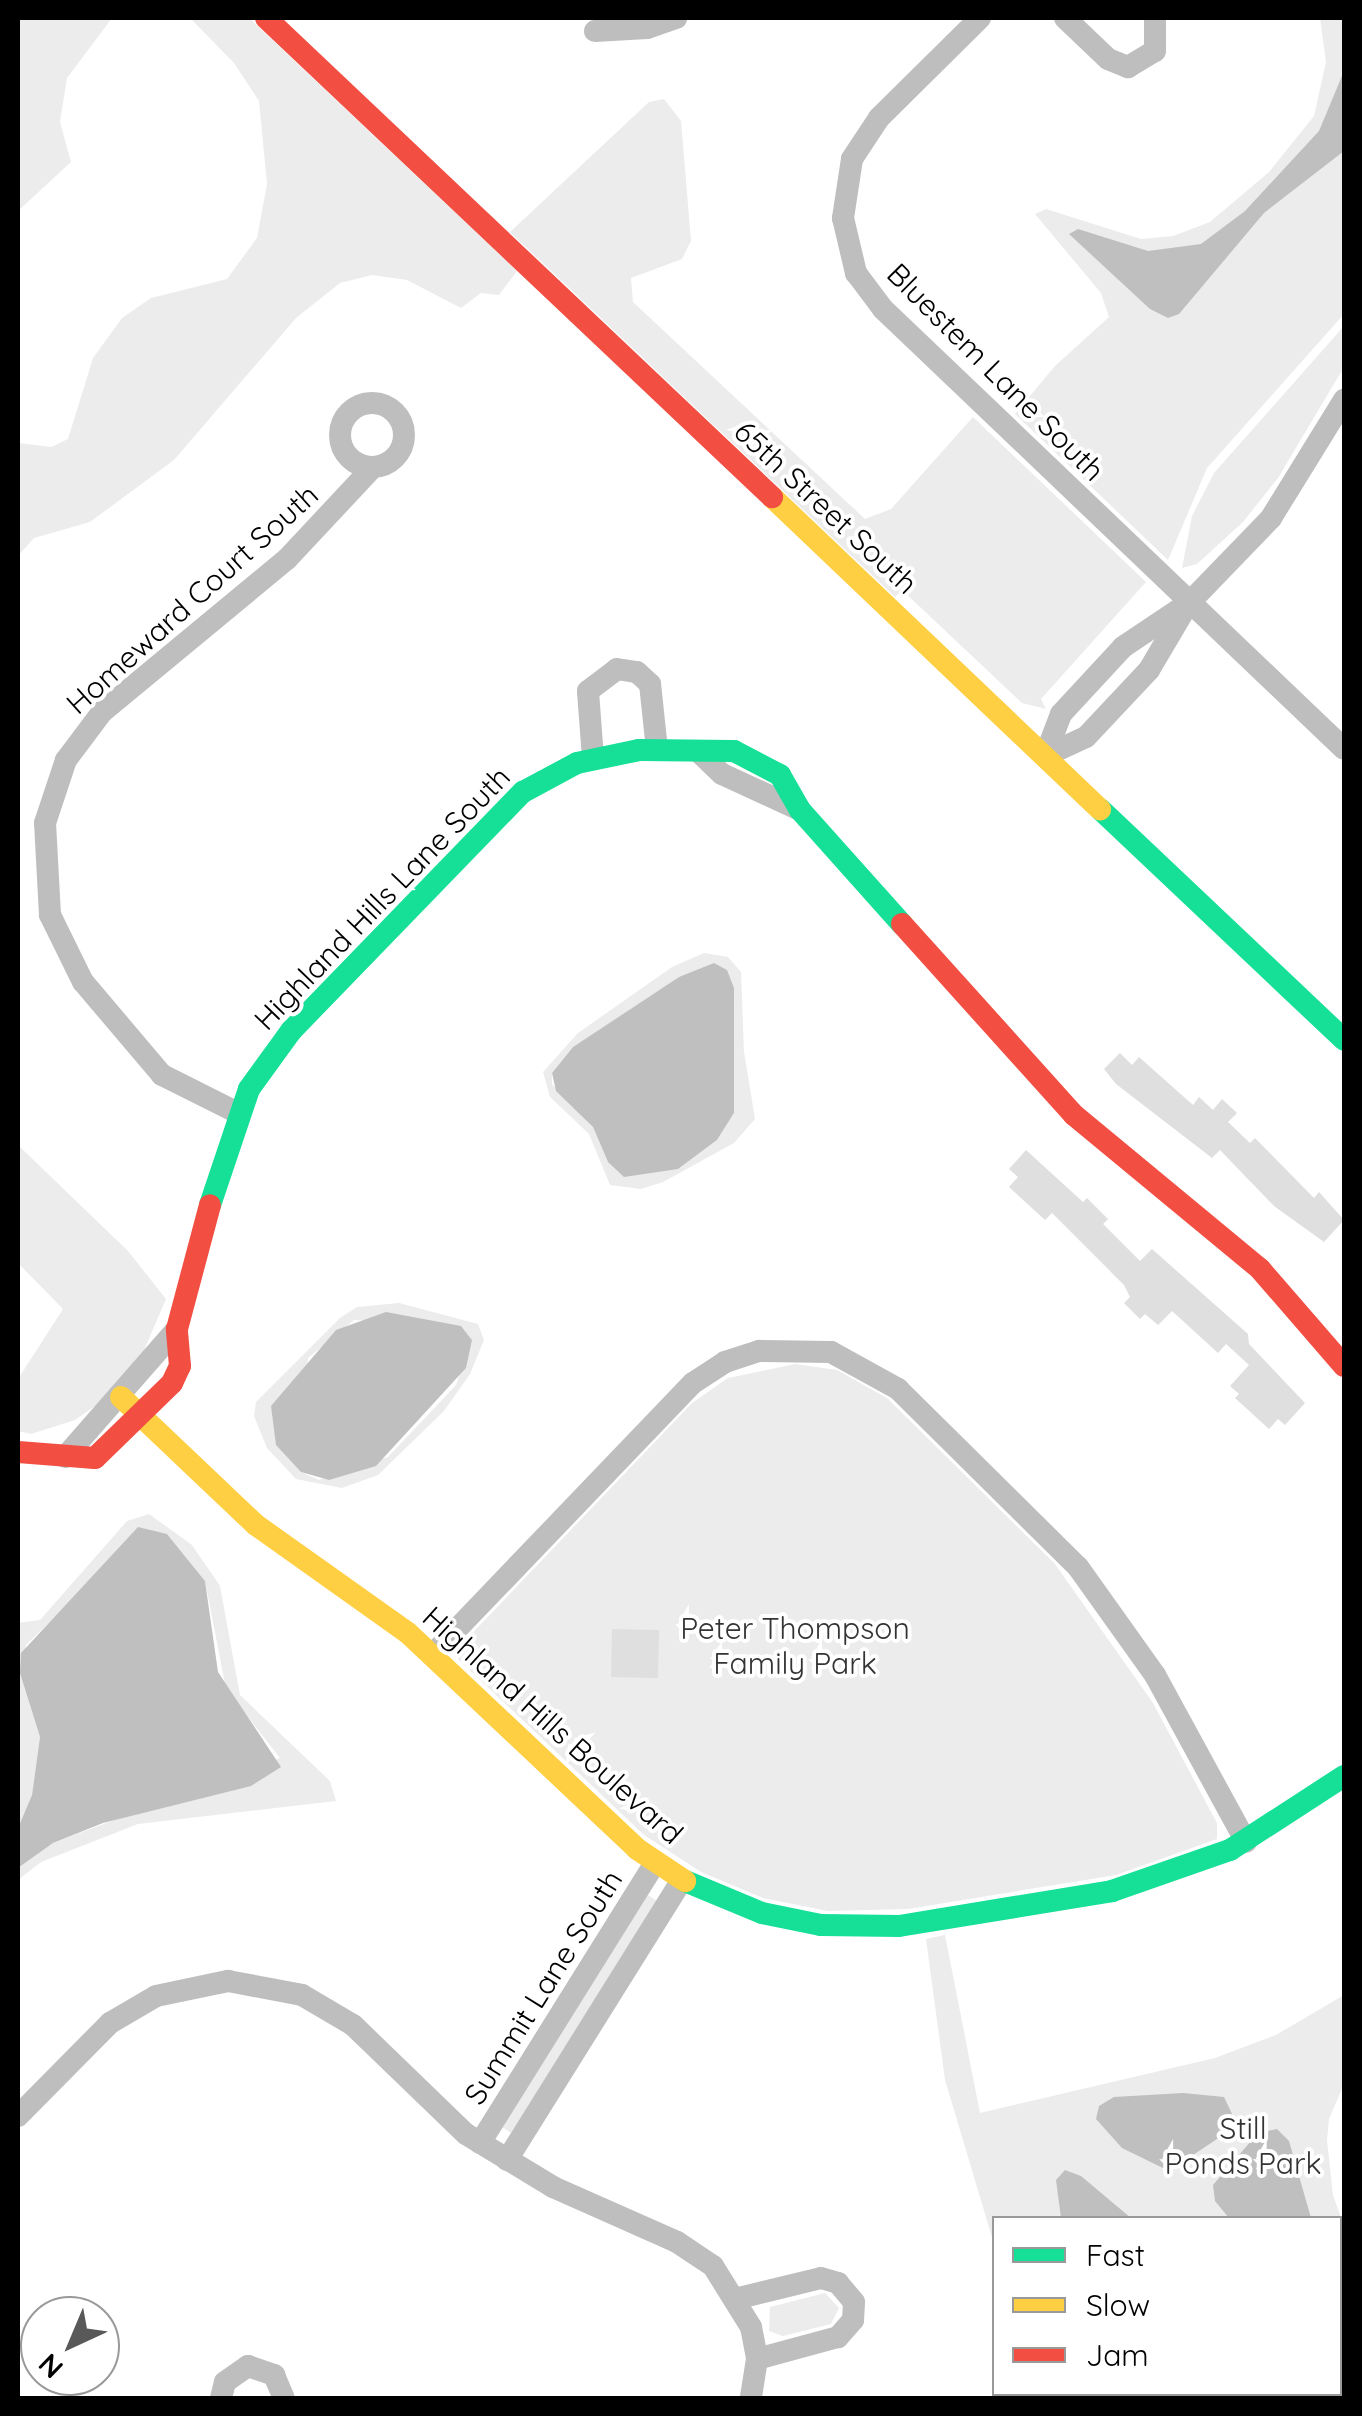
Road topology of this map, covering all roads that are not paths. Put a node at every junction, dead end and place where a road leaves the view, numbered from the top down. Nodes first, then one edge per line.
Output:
1 (266, 18) edge
2 (676, 18) edge
3 (980, 18) edge
4 (1065, 18) edge
5 (1155, 18) edge
6 (596, 31) dead end
7 (1344, 400) edge
8 (373, 467) dead end
9 (1190, 602) junction
10 (1344, 748) edge
11 (657, 749) junction
12 (1045, 756) junction
13 (593, 758) junction
14 (1344, 1040) edge
15 (238, 1113) junction
16 (177, 1329) junction
17 (1344, 1366) edge
18 (121, 1398) junction
19 (143, 1418) junction
20 (18, 1452) edge
21 (66, 1457) junction
22 (432, 1655) junction
23 (1344, 1776) edge
24 (1246, 1842) junction
25 (656, 1863) junction
26 (682, 1880) junction
27 (18, 2116) edge
28 (480, 2143) junction
29 (507, 2160) junction
30 (739, 2298) junction
31 (756, 2359) junction
32 (220, 2398) edge
33 (284, 2398) edge
34 (751, 2398) edge

1 - 12 street, 65th Street South
2 - 6 street
3 - 9 street, Bluestem Lane South
4 - 5 street
7 - 9 street
8 - 15 street, Homeward Court South
9 - 10 street, Bluestem Lane South
9 - 12 street
9 - 12 street
11 - 13 street, Highland Hills Lane South
11 - 13 street
11 - 17 street, Highland Hills Lane South
12 - 14 street, 65th Street South
13 - 15 street, Highland Hills Lane South
15 - 16 street, Highland Hills Lane South
16 - 18 street, Highland Hills Lane South
16 - 19 street, Highland Hills Lane South
18 - 19 street, Highland Hills Boulevard
18 - 21 street, Highland Hills Lane South
19 - 21 street, Highland Hills Lane South
19 - 22 street, Highland Hills Boulevard
20 - 21 street
22 - 24 street
22 - 25 street, Highland Hills Boulevard
23 - 24 street, Highland Hills Boulevard
24 - 26 street, Highland Hills Boulevard
25 - 26 street, Highland Hills Boulevard
25 - 28 street, Summit Lane South
26 - 29 street, Summit Lane South
27 - 28 street
28 - 29 street
29 - 30 street
30 - 31 street
30 - 31 street
31 - 34 street
32 - 33 street

